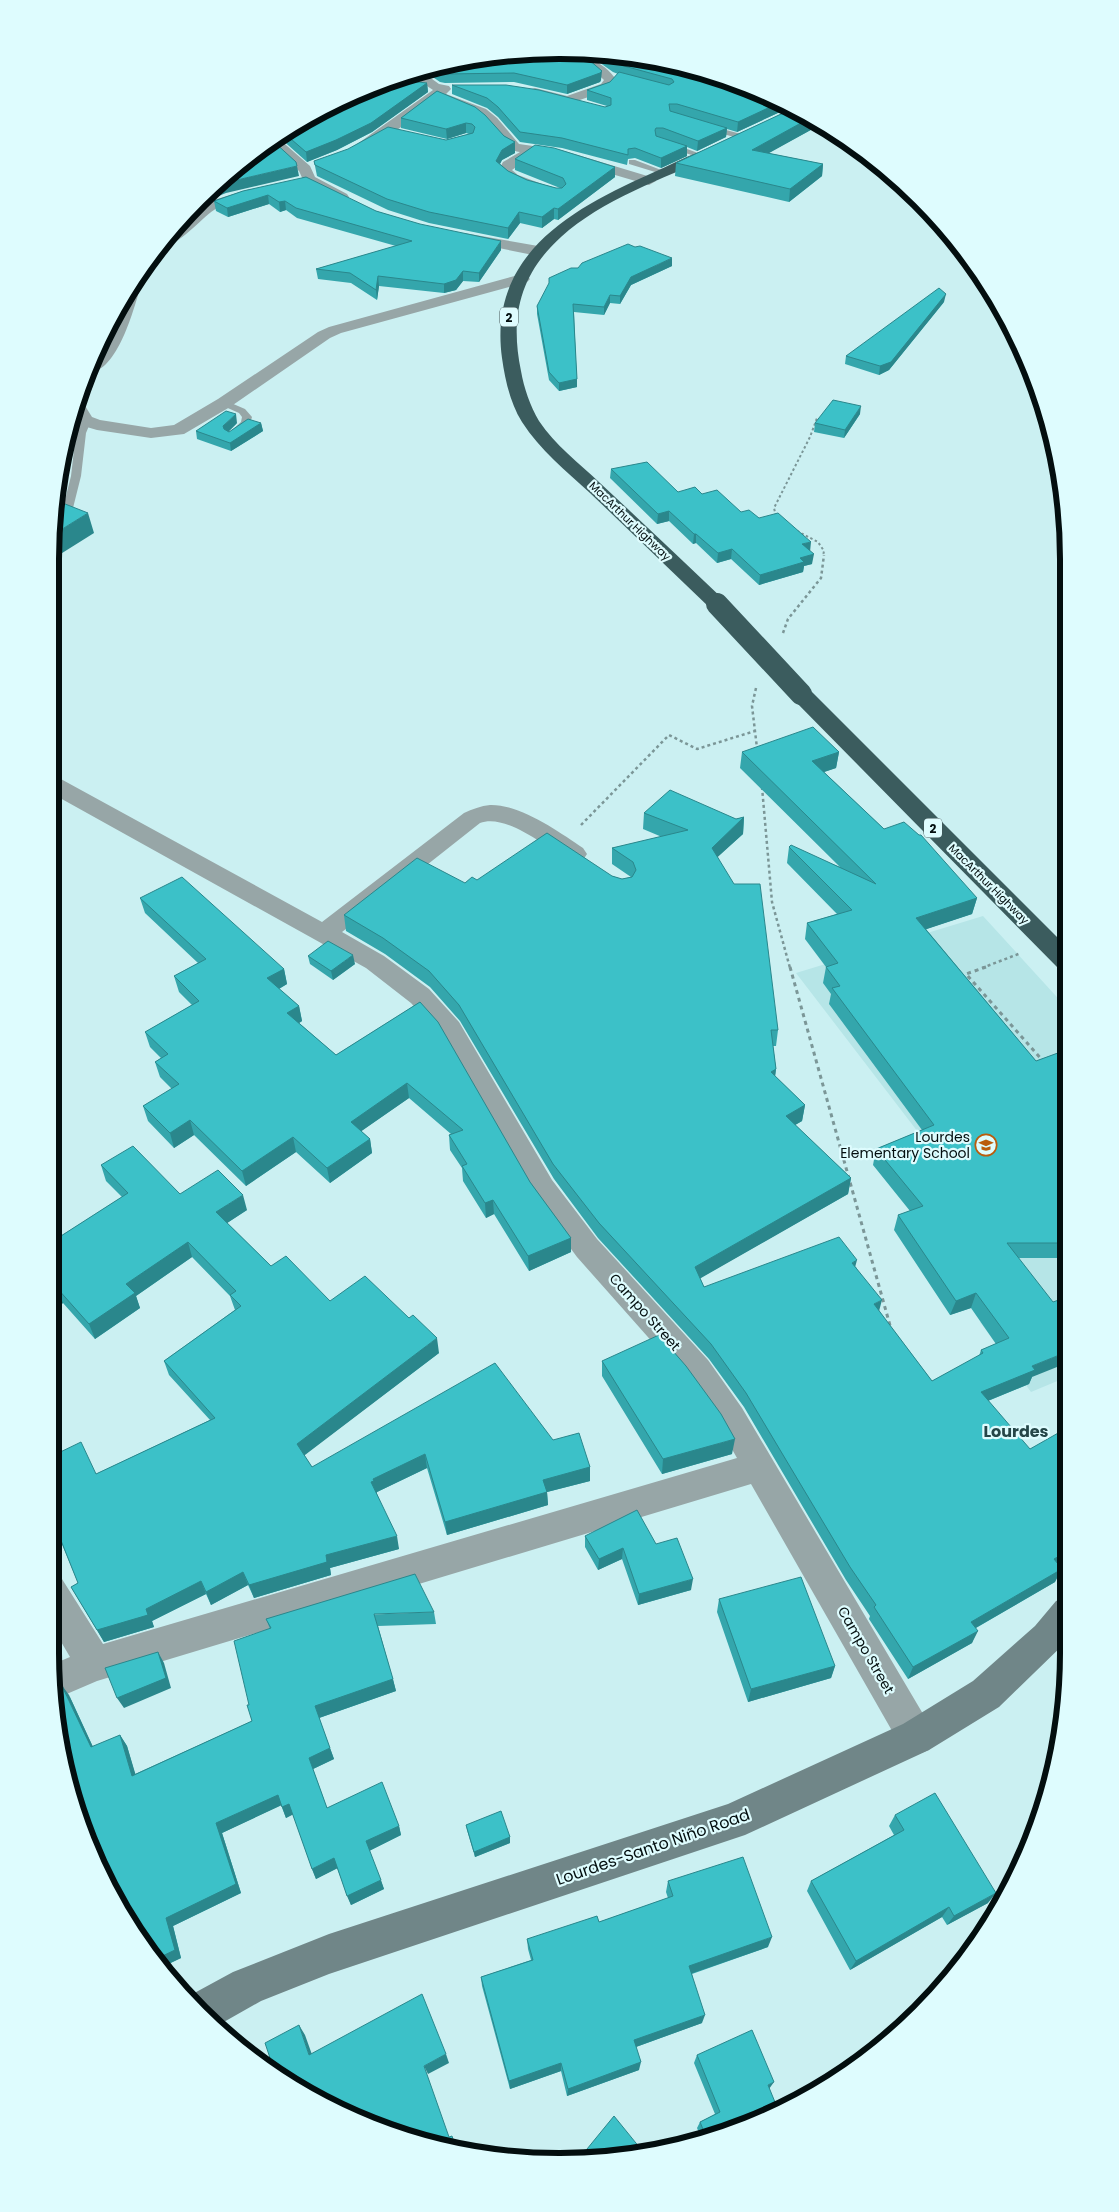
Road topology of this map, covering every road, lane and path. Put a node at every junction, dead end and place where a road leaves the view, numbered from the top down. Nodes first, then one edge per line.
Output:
1 (578, 60) edge
2 (423, 78) edge
3 (407, 85) edge
4 (443, 90) junction
5 (523, 90) edge
6 (568, 100) junction
7 (586, 106) edge
8 (699, 125) edge
9 (758, 130) edge
10 (387, 131) junction
11 (404, 135) edge
12 (742, 137) junction
13 (659, 142) edge
14 (278, 145) edge
15 (532, 150) junction
16 (351, 151) edge
17 (702, 156) junction
18 (632, 162) dead end
19 (320, 163) edge
20 (666, 173) junction
21 (307, 174) junction
22 (649, 181) junction
23 (290, 183) edge
24 (262, 190) edge
25 (549, 191) edge
26 (352, 202) edge
27 (185, 227) edge
28 (446, 233) edge
29 (538, 251) junction
30 (522, 279) junction
31 (123, 315) edge
32 (101, 359) edge
33 (224, 403) junction
34 (80, 414) edge
35 (817, 418) edge
36 (86, 420) junction
37 (231, 436) edge
38 (66, 516) edge
39 (777, 518) edge
40 (789, 527) edge
41 (781, 638) dead end
42 (760, 681) dead end
43 (755, 731) junction
44 (757, 750) edge
45 (761, 778) edge
46 (59, 787) edge
47 (562, 845) junction
48 (592, 865) edge
49 (323, 934) junction
50 (1048, 943) junction
51 (1060, 955) edge
52 (1049, 1068) edge
53 (893, 1334) edge
54 (760, 1466) junction
55 (59, 1605) edge
56 (1060, 1623) edge
57 (96, 1664) junction
58 (60, 1679) edge
59 (916, 1737) junction
60 (206, 2008) edge

1 - 6 street
2 - 4 street
3 - 4 street
4 - 10 street
4 - 15 street
5 - 6 street
6 - 7 street
8 - 12 lane
9 - 12 highway, MacArthur Highway / 2
10 - 11 street
10 - 16 street
12 - 17 highway, MacArthur Highway / 2
13 - 17 lane
14 - 21 street
15 - 22 street
15 - 25 street
17 - 20 highway, MacArthur Highway / 2
18 - 20 lane
19 - 21 street
20 - 22 highway, MacArthur Highway / 2
21 - 23 street
21 - 26 street
22 - 29 highway, MacArthur Highway / 2
24 - 27 street
28 - 29 street
29 - 30 highway, MacArthur Highway / 2
30 - 33 street
30 - 50 highway, MacArthur Highway / 2, bridge
31 - 32 street
33 - 36 street
33 - 37 lane
34 - 36 street
35 - 39 path
36 - 38 lane
40 - 41 path
42 - 43 path
43 - 44 path
43 - 47 path
45 - 53 path
46 - 49 street, Campo Street
47 - 48 street
47 - 49 street
49 - 54 street, Campo Street
50 - 51 highway, MacArthur Highway / 2
50 - 52 path
54 - 57 street
54 - 59 street, Campo Street
55 - 57 street
56 - 59 main road, Lourdes-Santo Niño Road
57 - 58 street
59 - 60 main road, Lourdes-Santo Niño Road

